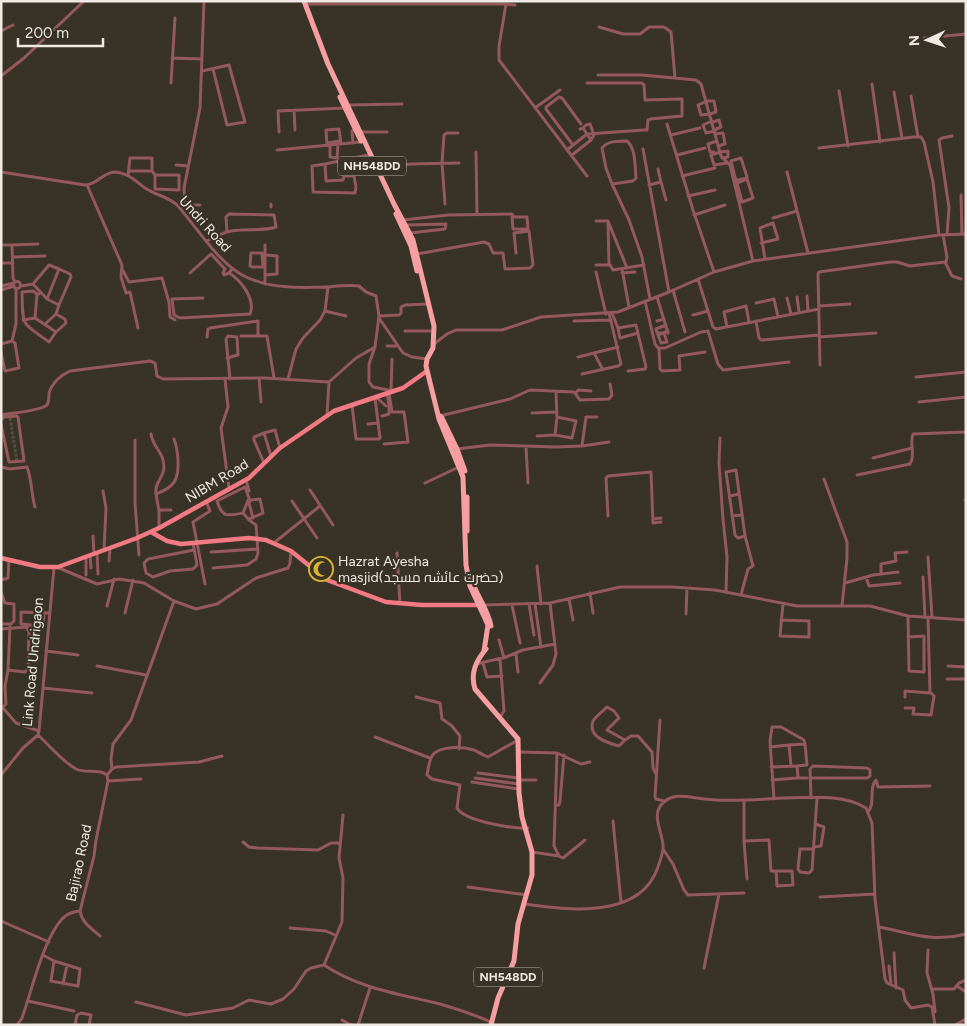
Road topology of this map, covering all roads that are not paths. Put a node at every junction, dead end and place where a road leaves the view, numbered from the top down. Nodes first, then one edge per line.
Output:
1 (84, 1) edge
2 (204, 1) edge
3 (303, 2) edge
4 (388, 2) edge
5 (460, 2) edge
6 (506, 4) junction
7 (515, 5) dead end
8 (175, 18) dead end
9 (12, 25) dead end
10 (599, 27) dead end
11 (1, 31) edge
12 (966, 34) edge
13 (924, 38) dead end
14 (172, 58) junction
15 (202, 59) junction
16 (213, 69) junction
17 (202, 71) junction
18 (598, 75) dead end
19 (1, 76) edge
20 (675, 78) junction
21 (170, 83) dead end
22 (587, 83) dead end
23 (872, 84) dead end
24 (560, 90) dead end
25 (840, 91) dead end
26 (894, 92) dead end
27 (911, 96) dead end
28 (707, 101) junction
29 (402, 104) dead end
30 (347, 106) junction
31 (535, 108) junction
32 (294, 110) junction
33 (710, 114) junction
34 (712, 121) junction
35 (668, 124) dead end
36 (581, 127) junction
37 (700, 128) dead end
38 (355, 129) junction
39 (295, 130) dead end
40 (279, 132) dead end
41 (361, 132) junction
42 (387, 132) dead end
43 (715, 132) junction
44 (458, 133) dead end
45 (587, 134) junction
46 (594, 134) junction
47 (671, 135) junction
48 (952, 136) dead end
49 (918, 137) junction
50 (902, 138) junction
51 (591, 140) junction
52 (353, 142) junction
53 (361, 142) junction
54 (880, 142) junction
55 (718, 143) junction
56 (339, 144) junction
57 (329, 145) junction
58 (573, 145) junction
59 (848, 146) junction
60 (705, 148) dead end
61 (819, 148) dead end
62 (643, 149) dead end
63 (277, 150) dead end
64 (568, 150) junction
65 (476, 152) dead end
66 (720, 152) junction
67 (368, 155) junction
68 (572, 155) junction
69 (676, 155) junction
70 (722, 158) junction
71 (459, 162) dead end
72 (727, 162) junction
73 (442, 163) junction
74 (326, 164) junction
75 (176, 165) dead end
76 (188, 166) junction
77 (377, 168) junction
78 (715, 168) dead end
79 (658, 169) dead end
80 (152, 171) junction
81 (1, 172) edge
82 (787, 172) dead end
83 (129, 173) junction
84 (155, 175) junction
85 (587, 176) dead end
86 (682, 176) junction
87 (735, 181) junction
88 (661, 182) junction
89 (612, 184) junction
90 (88, 185) junction
91 (649, 185) junction
92 (168, 190) junction
93 (715, 190) dead end
94 (738, 193) junction
95 (961, 195) dead end
96 (688, 196) junction
97 (168, 200) junction
98 (666, 200) dead end
99 (445, 204) dead end
100 (200, 205) dead end
101 (725, 205) dead end
102 (185, 206) junction
103 (179, 207) junction
104 (798, 211) junction
105 (477, 214) junction
106 (694, 215) junction
107 (513, 216) junction
108 (773, 218) dead end
109 (608, 220) junction
110 (596, 221) dead end
111 (404, 222) junction
112 (227, 232) junction
113 (410, 233) junction
114 (964, 234) edge
115 (943, 235) junction
116 (207, 241) junction
117 (761, 243) junction
118 (38, 244) dead end
119 (1, 245) edge
120 (12, 245) junction
121 (265, 246) dead end
122 (516, 253) dead end
123 (808, 253) junction
124 (417, 254) junction
125 (266, 255) junction
126 (45, 256) dead end
127 (13, 257) junction
128 (765, 259) junction
129 (753, 261) junction
130 (946, 262) junction
131 (1, 263) edge
132 (13, 263) junction
133 (609, 264) junction
134 (228, 265) junction
135 (596, 265) dead end
136 (644, 265) junction
137 (264, 267) junction
138 (59, 268) junction
139 (122, 268) junction
140 (628, 268) junction
141 (232, 269) junction
142 (225, 270) junction
143 (622, 271) junction
144 (596, 272) dead end
145 (635, 272) dead end
146 (714, 272) junction
147 (190, 273) dead end
148 (229, 273) junction
149 (265, 275) junction
150 (698, 279) junction
151 (961, 279) dead end
152 (33, 284) junction
153 (265, 284) junction
154 (15, 285) junction
155 (1, 286) edge
156 (20, 286) junction
157 (328, 287) junction
158 (1, 290) edge
159 (671, 291) junction
160 (40, 294) junction
161 (807, 296) dead end
162 (657, 297) junction
163 (797, 297) dead end
164 (203, 298) dead end
165 (787, 298) dead end
166 (47, 299) junction
167 (650, 299) junction
168 (645, 301) junction
169 (756, 303) dead end
170 (427, 304) junction
171 (850, 304) dead end
172 (59, 305) junction
173 (629, 307) junction
174 (819, 307) junction
175 (325, 311) junction
176 (708, 311) junction
177 (808, 311) junction
178 (800, 312) junction
179 (609, 313) junction
180 (56, 314) junction
181 (791, 314) junction
182 (693, 315) dead end
183 (346, 316) dead end
184 (378, 317) junction
185 (778, 317) junction
186 (35, 318) junction
187 (664, 319) junction
188 (23, 320) junction
189 (175, 320) dead end
190 (611, 320) junction
191 (574, 321) dead end
192 (756, 321) junction
193 (657, 322) dead end
194 (750, 322) junction
195 (45, 324) junction
196 (666, 325) junction
197 (727, 327) junction
198 (138, 328) dead end
199 (618, 328) junction
200 (405, 331) dead end
201 (56, 332) junction
202 (685, 332) dead end
203 (638, 333) junction
204 (876, 333) dead end
205 (433, 334) junction
206 (241, 336) dead end
207 (258, 336) junction
208 (819, 336) junction
209 (207, 337) dead end
210 (12, 341) junction
211 (1, 344) edge
212 (434, 344) junction
213 (387, 346) dead end
214 (398, 346) junction
215 (376, 347) junction
216 (618, 347) junction
217 (660, 348) junction
218 (1, 352) edge
219 (705, 352) dead end
220 (594, 353) junction
221 (578, 356) dead end
222 (227, 358) junction
223 (392, 359) dead end
224 (427, 359) junction
225 (789, 362) dead end
226 (820, 365) dead end
227 (602, 368) dead end
228 (428, 371) junction
229 (628, 371) dead end
230 (966, 372) edge
231 (582, 374) dead end
232 (916, 377) dead end
233 (259, 378) junction
234 (274, 378) junction
235 (225, 379) junction
236 (230, 379) junction
237 (288, 379) junction
238 (329, 382) junction
239 (610, 384) dead end
240 (591, 390) dead end
241 (390, 392) junction
242 (556, 392) junction
243 (576, 393) junction
244 (375, 398) junction
245 (966, 398) edge
246 (261, 402) dead end
247 (918, 402) dead end
248 (352, 404) junction
249 (388, 405) junction
250 (557, 412) junction
251 (532, 413) dead end
252 (1, 415) edge
253 (327, 415) junction
254 (382, 416) dead end
255 (440, 416) junction
256 (557, 417) junction
257 (597, 417) dead end
258 (1, 422) edge
259 (378, 423) junction
260 (368, 424) dead end
261 (966, 432) edge
262 (264, 433) junction
263 (152, 434) dead end
264 (555, 435) junction
265 (538, 436) dead end
266 (720, 438) dead end
267 (174, 439) dead end
268 (135, 440) dead end
269 (609, 442) dead end
270 (3, 444) edge
271 (384, 444) dead end
272 (582, 446) junction
273 (526, 447) junction
274 (280, 448) junction
275 (912, 448) junction
276 (458, 450) junction
277 (271, 456) junction
278 (873, 458) dead end
279 (1, 462) edge
280 (10, 462) junction
281 (264, 463) junction
282 (462, 466) junction
283 (1, 467) edge
284 (12, 469) junction
285 (856, 475) dead end
286 (246, 479) junction
287 (824, 480) dead end
288 (425, 483) dead end
289 (528, 483) dead end
290 (229, 488) junction
291 (310, 490) dead end
292 (103, 491) dead end
293 (249, 491) dead end
294 (156, 494) junction
295 (739, 494) junction
296 (730, 496) junction
297 (206, 501) junction
298 (292, 501) dead end
299 (320, 506) junction
300 (35, 507) dead end
301 (159, 510) junction
302 (171, 510) dead end
303 (244, 512) junction
304 (742, 515) junction
305 (608, 516) dead end
306 (732, 516) junction
307 (251, 519) junction
308 (304, 519) junction
309 (661, 520) dead end
310 (333, 525) dead end
311 (160, 528) junction
312 (151, 532) junction
313 (94, 536) dead end
314 (745, 536) junction
315 (137, 538) junction
316 (258, 538) junction
317 (317, 538) dead end
318 (274, 542) junction
319 (195, 543) junction
320 (110, 548) junction
321 (258, 549) junction
322 (194, 550) junction
323 (104, 551) junction
324 (291, 551) junction
325 (211, 552) dead end
326 (907, 552) dead end
327 (397, 553) dead end
328 (92, 554) junction
329 (139, 555) dead end
330 (928, 557) dead end
331 (1, 558) edge
332 (9, 560) junction
333 (109, 561) dead end
334 (537, 566) dead end
335 (56, 568) junction
336 (91, 568) dead end
337 (213, 568) dead end
338 (898, 572) dead end
339 (98, 574) dead end
340 (881, 574) junction
341 (86, 575) dead end
342 (866, 577) junction
343 (923, 577) dead end
344 (114, 579) junction
345 (1, 580) edge
346 (133, 580) junction
347 (845, 582) junction
348 (900, 583) dead end
349 (205, 584) dead end
350 (687, 588) junction
351 (1, 592) edge
352 (726, 592) junction
353 (590, 593) junction
354 (741, 595) junction
355 (569, 599) junction
356 (174, 601) junction
357 (550, 603) junction
358 (400, 604) junction
359 (529, 604) junction
360 (535, 604) junction
361 (542, 604) junction
362 (784, 604) junction
363 (480, 605) junction
364 (512, 605) junction
365 (107, 606) dead end
366 (842, 606) junction
367 (44, 613) junction
368 (49, 613) junction
369 (125, 614) dead end
370 (593, 614) dead end
371 (686, 614) dead end
372 (908, 616) junction
373 (928, 617) junction
374 (573, 620) dead end
375 (781, 620) junction
376 (966, 620) edge
377 (1, 624) edge
378 (10, 627) junction
379 (1, 629) edge
380 (534, 635) dead end
381 (908, 637) junction
382 (500, 640) dead end
383 (520, 644) dead end
384 (555, 644) junction
385 (541, 648) junction
386 (46, 651) junction
387 (516, 653) junction
388 (78, 655) dead end
389 (502, 659) junction
390 (484, 663) junction
391 (475, 664) junction
392 (97, 666) dead end
393 (948, 666) dead end
394 (966, 667) edge
395 (8, 670) junction
396 (518, 672) dead end
397 (1, 675) edge
398 (6, 675) junction
399 (146, 676) junction
400 (502, 676) junction
401 (948, 679) dead end
402 (966, 679) edge
403 (540, 683) dead end
404 (43, 688) junction
405 (92, 693) dead end
406 (930, 693) junction
407 (416, 697) dead end
408 (905, 697) dead end
409 (2, 708) edge
410 (904, 708) dead end
411 (500, 717) junction
412 (660, 720) dead end
413 (39, 735) junction
414 (375, 737) dead end
415 (516, 737) junction
416 (625, 740) junction
417 (805, 744) junction
418 (790, 745) junction
419 (770, 747) junction
420 (458, 749) junction
421 (519, 752) junction
422 (558, 754) junction
423 (564, 755) junction
424 (222, 756) dead end
425 (430, 758) junction
426 (590, 762) dead end
427 (791, 766) junction
428 (797, 766) junction
429 (771, 767) junction
430 (112, 769) junction
431 (478, 773) dead end
432 (656, 774) junction
433 (1, 775) edge
434 (107, 775) junction
435 (474, 778) dead end
436 (796, 778) junction
437 (809, 778) junction
438 (142, 779) dead end
439 (536, 780) dead end
440 (772, 780) junction
441 (108, 781) junction
442 (472, 782) dead end
443 (519, 784) junction
444 (930, 786) dead end
445 (811, 798) junction
446 (817, 798) junction
447 (774, 799) junction
448 (744, 800) junction
449 (664, 801) junction
450 (555, 805) junction
451 (868, 812) junction
452 (343, 815) dead end
453 (613, 821) dead end
454 (816, 824) junction
455 (527, 828) junction
456 (585, 840) dead end
457 (744, 841) junction
458 (243, 842) dead end
459 (340, 845) junction
460 (813, 848) junction
461 (663, 849) junction
462 (534, 852) junction
463 (559, 856) junction
464 (534, 866) junction
465 (776, 871) junction
466 (747, 879) dead end
467 (468, 888) dead end
468 (744, 893) dead end
469 (719, 894) junction
470 (874, 894) junction
471 (527, 895) junction
472 (820, 897) dead end
473 (621, 902) junction
474 (525, 904) junction
475 (80, 911) junction
476 (1, 921) edge
477 (879, 927) junction
478 (290, 928) dead end
479 (966, 934) edge
480 (335, 935) junction
481 (100, 936) dead end
482 (49, 942) junction
483 (928, 950) dead end
484 (894, 953) dead end
485 (43, 955) junction
486 (54, 961) junction
487 (67, 964) junction
488 (324, 965) junction
489 (889, 966) dead end
490 (704, 968) dead end
491 (966, 980) edge
492 (64, 984) junction
493 (891, 986) junction
494 (958, 986) junction
495 (370, 987) junction
496 (896, 988) junction
497 (932, 989) junction
498 (966, 992) edge
499 (28, 1000) junction
500 (136, 1002) dead end
501 (935, 1005) junction
502 (930, 1006) junction
503 (74, 1011) dead end
504 (342, 1020) dead end
505 (966, 1020) edge
506 (491, 1023) edge
507 (17, 1025) edge
508 (75, 1025) edge
509 (90, 1025) edge
510 (351, 1025) edge
511 (358, 1025) edge
512 (935, 1025) edge
513 (955, 1025) edge

1 - 19 street
2 - 15 street
3 - 4 street
3 - 30 highway, NH548DD
4 - 5 street
5 - 6 street
6 - 7 street
6 - 31 street
8 - 14 street
9 - 11 street
10 - 20 street
12 - 13 street
14 - 15 street
14 - 21 street
15 - 17 street
16 - 16 street
16 - 17 street
17 - 76 street
18 - 20 street
20 - 28 street
22 - 46 street
23 - 54 street
24 - 31 street
25 - 59 street
26 - 50 street
27 - 49 street
28 - 33 street
28 - 33 street
28 - 33 street
29 - 30 street
30 - 32 street
30 - 38 highway, NH548DD
30 - 41 highway, NH548DD
31 - 64 street
32 - 39 street
32 - 40 street
33 - 34 street
34 - 43 street
34 - 43 street
34 - 43 street
35 - 47 street
36 - 45 street
36 - 46 street
36 - 58 street
37 - 47 street
38 - 52 street
38 - 53 highway, NH548DD
41 - 42 street
41 - 77 highway, NH548DD
43 - 55 street
43 - 55 street
44 - 73 street
45 - 46 street
45 - 51 street
45 - 58 street
46 - 51 street
47 - 69 street
48 - 115 street
49 - 50 street
49 - 115 street
50 - 54 street
51 - 68 street
52 - 53 street
52 - 56 street
53 - 67 highway, NH548DD
54 - 59 street
55 - 66 street
55 - 66 street
56 - 57 street
56 - 57 street
56 - 57 street
56 - 57 street
57 - 63 street
58 - 64 street
59 - 61 street
60 - 69 street
62 - 91 street
64 - 68 street
65 - 105 street
66 - 70 street
66 - 70 street
66 - 72 street
67 - 74 street
67 - 170 highway, NH548DD
68 - 85 street
69 - 86 street
70 - 72 street
71 - 73 street
72 - 87 street
73 - 77 street
73 - 99 street
74 - 74 street
75 - 76 street
76 - 102 street
77 - 111 highway, NH548DD
78 - 86 street
79 - 88 street
80 - 83 street
80 - 83 street
80 - 84 street
81 - 90 street
82 - 104 street
83 - 90 street
83 - 97 street, Undri Road
84 - 92 street
84 - 92 street
86 - 96 street
87 - 87 street
87 - 94 street
88 - 91 street
88 - 98 street
89 - 89 street
89 - 136 street
90 - 139 street
91 - 159 street
92 - 97 street
93 - 96 street
94 - 94 street
94 - 129 street
95 - 114 street
96 - 106 street
97 - 103 street, Undri Road
100 - 102 street
101 - 106 street
102 - 103 street
103 - 116 street, Undri Road
104 - 108 street
104 - 123 street
105 - 107 street
105 - 111 street
106 - 146 street
107 - 107 street
109 - 110 street
109 - 133 street
109 - 140 street
111 - 113 highway, NH548DD
111 - 113 street
112 - 112 street
112 - 116 street
113 - 124 highway, NH548DD
114 - 115 street
115 - 123 street
115 - 130 street
116 - 134 street, Undri Road
117 - 117 street
117 - 128 street
118 - 120 street
119 - 120 street
120 - 127 street
121 - 125 street
122 - 124 street
123 - 128 street
124 - 170 highway, NH548DD
125 - 137 street
125 - 149 street
126 - 127 street
127 - 132 street
128 - 129 street
129 - 146 street
130 - 151 street
130 - 174 street
131 - 132 street
132 - 154 street
133 - 135 street
133 - 143 street
134 - 141 street, Undri Road
134 - 142 street
136 - 140 street
136 - 167 street
137 - 137 street
137 - 149 street
138 - 152 street
138 - 166 street
138 - 172 street
139 - 189 street
139 - 198 street
140 - 143 street
141 - 148 street
141 - 153 street, Undri Road
142 - 147 street
142 - 148 street
143 - 145 street
143 - 173 street
144 - 179 street
146 - 150 street
148 - 164 street
149 - 153 street
150 - 159 street
150 - 176 street
152 - 156 street
152 - 160 street
153 - 157 street, Undri Road
154 - 155 street
154 - 156 street
154 - 156 street
154 - 158 street
154 - 210 street
157 - 175 street
157 - 184 street, Undri Road
159 - 162 street
159 - 202 street
160 - 166 street
160 - 186 street
160 - 188 street
161 - 177 street
162 - 167 street
162 - 187 street
163 - 178 street
165 - 181 street
166 - 172 street
167 - 168 street
168 - 173 street
168 - 217 street
169 - 185 street
170 - 184 street
170 - 205 highway, NH548DD
171 - 174 street
172 - 180 street
173 - 179 street
174 - 177 street
174 - 208 street
175 - 183 street
175 - 237 street
176 - 182 street
176 - 197 street
177 - 178 street
178 - 181 street
179 - 190 street
179 - 199 street
179 - 212 street
180 - 195 street
180 - 201 street
181 - 185 street
184 - 214 street, Undri Road
184 - 215 street, Undri Road
185 - 192 street
186 - 188 street
186 - 195 street
187 - 193 street
187 - 196 street
188 - 201 street
190 - 191 street
190 - 216 street
192 - 194 street
192 - 208 street
194 - 197 street
194 - 197 street
195 - 201 street
196 - 196 street
199 - 203 street
199 - 203 street
200 - 205 street
203 - 229 street
204 - 208 street
205 - 212 highway, NH548DD
206 - 207 street
207 - 209 street
207 - 234 street
208 - 226 street
210 - 211 street
210 - 218 street
212 - 224 highway, NH548DD
213 - 214 street
214 - 224 street, Undri Road
215 - 238 street
215 - 241 street, Undri Road
216 - 220 street
216 - 231 street
217 - 219 street
217 - 225 street
220 - 221 street
220 - 227 street
222 - 222 street
222 - 236 street
223 - 241 street
224 - 228 highway, NH548DD
228 - 241 main road, NIBM Road
228 - 255 highway, NH548DD
230 - 232 street
233 - 234 street
233 - 236 street
233 - 246 street
234 - 237 street
235 - 236 street
235 - 252 street
235 - 290 street
237 - 238 street
238 - 253 street
239 - 243 street
240 - 243 street
241 - 244 main road, NIBM Road
241 - 249 street
242 - 243 street
242 - 250 street
242 - 255 street
244 - 248 main road, NIBM Road
244 - 249 street
244 - 259 street
245 - 247 street
248 - 253 main road, NIBM Road
248 - 259 street
249 - 254 street
249 - 271 street
250 - 251 street
250 - 256 street
253 - 274 main road, NIBM Road
255 - 276 highway, NH548DD
255 - 282 highway, NH548DD
256 - 264 street
256 - 264 street
257 - 272 street
258 - 270 street
258 - 280 street
259 - 260 street
261 - 275 street
262 - 274 street
262 - 277 street
262 - 281 street
263 - 294 street
264 - 265 street
266 - 352 street
267 - 294 street
268 - 315 street
269 - 272 street
270 - 280 street
272 - 273 street
273 - 276 street
273 - 289 street
274 - 277 main road, NIBM Road
275 - 278 street
275 - 285 street
276 - 282 highway, NH548DD
277 - 281 main road, NIBM Road
279 - 280 street
280 - 284 street
281 - 286 main road, NIBM Road
282 - 288 street
282 - 363 highway, NH548DD
283 - 284 street
284 - 300 street
286 - 290 main road, NIBM Road
286 - 293 street
287 - 347 street
290 - 297 main road, NIBM Road
291 - 299 street
292 - 323 street
294 - 301 street
295 - 296 street
295 - 296 street
295 - 304 street
296 - 306 street
297 - 311 main road, NIBM Road
297 - 319 street
298 - 308 street
299 - 308 street
299 - 310 street
301 - 302 street
301 - 311 street
303 - 303 street
303 - 307 street
304 - 306 street
304 - 314 street
305 - 309 street
306 - 314 street
307 - 307 street
307 - 316 street
308 - 317 street
308 - 318 street
311 - 312 main road, NIBM Road
312 - 315 main road, NIBM Road
312 - 319 main road
313 - 328 street
314 - 354 street
315 - 320 main road, NIBM Road
315 - 329 street
316 - 318 main road
316 - 319 main road
316 - 321 street
318 - 324 main road
319 - 322 street
319 - 349 street
320 - 323 main road, NIBM Road
320 - 333 street
321 - 325 street
321 - 337 street
322 - 322 street
323 - 328 main road, NIBM Road
324 - 356 street
324 - 358 main road
326 - 340 street
327 - 358 street
328 - 335 main road, NIBM Road
328 - 336 street
328 - 339 street
328 - 341 street
330 - 373 street
331 - 332 main road, NIBM Road
332 - 335 main road, NIBM Road
332 - 345 street
334 - 361 street
335 - 344 street
335 - 368 street, Link Road Undrigaon
338 - 340 street
340 - 342 street
342 - 347 street
342 - 348 street
343 - 373 street
344 - 346 street
344 - 365 street
346 - 356 street
346 - 369 street
347 - 366 street
350 - 352 street
350 - 353 street
350 - 371 street
351 - 377 street
352 - 354 street
353 - 355 street
353 - 370 street
354 - 362 street
355 - 357 street
355 - 374 street
356 - 399 street
357 - 361 street
357 - 384 street
358 - 363 main road
359 - 360 street
359 - 364 street
359 - 380 street
360 - 361 street
360 - 385 street
362 - 366 street
362 - 375 street
363 - 364 street
363 - 391 highway, NH548DD
364 - 383 street
366 - 372 street
367 - 367 street
367 - 368 street
368 - 386 street, Link Road Undrigaon
372 - 373 street
372 - 381 street
373 - 376 street
373 - 406 street
375 - 375 street
378 - 379 street
378 - 395 street
378 - 395 street
381 - 381 street
382 - 389 street
384 - 385 street
384 - 403 street
385 - 387 street
386 - 388 street
386 - 404 street, Link Road Undrigaon
387 - 389 street
387 - 396 street
389 - 390 street
389 - 400 street
390 - 391 street
390 - 400 street
391 - 411 highway
392 - 399 street
393 - 394 street
395 - 398 street
397 - 398 street
398 - 409 street
399 - 430 street
400 - 411 street
401 - 402 street
404 - 405 street
404 - 413 street, Link Road Undrigaon
406 - 408 street
406 - 410 street
407 - 420 street
409 - 413 street
411 - 415 highway
412 - 432 street
413 - 433 street, Link Road Undrigaon
413 - 434 street
414 - 425 street
415 - 420 street
415 - 421 highway, NH548DD
416 - 416 street
416 - 432 street
417 - 418 street
417 - 419 street
417 - 428 street
418 - 419 street
418 - 427 street
419 - 429 street
420 - 425 street
421 - 422 street
421 - 443 highway, NH548DD
422 - 423 street
422 - 450 street
423 - 426 street
423 - 450 street
424 - 430 street
425 - 455 street
427 - 428 street
427 - 429 street
428 - 436 street
429 - 440 street
430 - 434 street
431 - 443 street
432 - 449 street
434 - 441 street, Bajirao Road
435 - 443 street
436 - 437 street
436 - 440 street
437 - 437 street
437 - 445 street
438 - 441 street
439 - 443 street
440 - 447 street
441 - 475 street, Bajirao Road
442 - 443 street
443 - 455 highway, NH548DD
444 - 451 street
445 - 446 street
445 - 447 street
446 - 451 street
446 - 454 street
447 - 448 street
448 - 449 street
448 - 457 street
449 - 461 street
450 - 463 street
451 - 470 street
452 - 459 street
453 - 473 street
454 - 460 street
454 - 460 street
455 - 462 highway, NH548DD
456 - 463 street
457 - 465 street
457 - 466 street
458 - 459 street
459 - 480 street
460 - 460 street
461 - 469 street
461 - 473 street
462 - 463 street
462 - 464 highway, NH548DD
464 - 471 highway, NH548DD
464 - 474 highway, NH548DD
465 - 465 street
467 - 471 street
468 - 469 street
469 - 490 street
470 - 472 street
470 - 477 street
471 - 474 highway, NH548DD
473 - 474 street
474 - 506 highway, NH548DD
475 - 481 street
475 - 482 street, Bajirao Road
476 - 482 street
477 - 479 street
477 - 493 street
478 - 480 street
480 - 488 street
482 - 485 street, Bajirao Road
483 - 497 street
484 - 496 street
485 - 486 street
485 - 499 street, Bajirao Road
486 - 487 street
486 - 492 street
487 - 492 street
487 - 492 street
488 - 495 street
488 - 500 street
489 - 493 street
491 - 494 street
493 - 496 street
494 - 497 street
494 - 498 street
495 - 506 street
495 - 511 street
496 - 502 street
497 - 501 street
499 - 503 street
499 - 507 street, Bajirao Road
501 - 502 street
501 - 512 street
502 - 512 street
504 - 510 street
505 - 513 street
508 - 509 street

